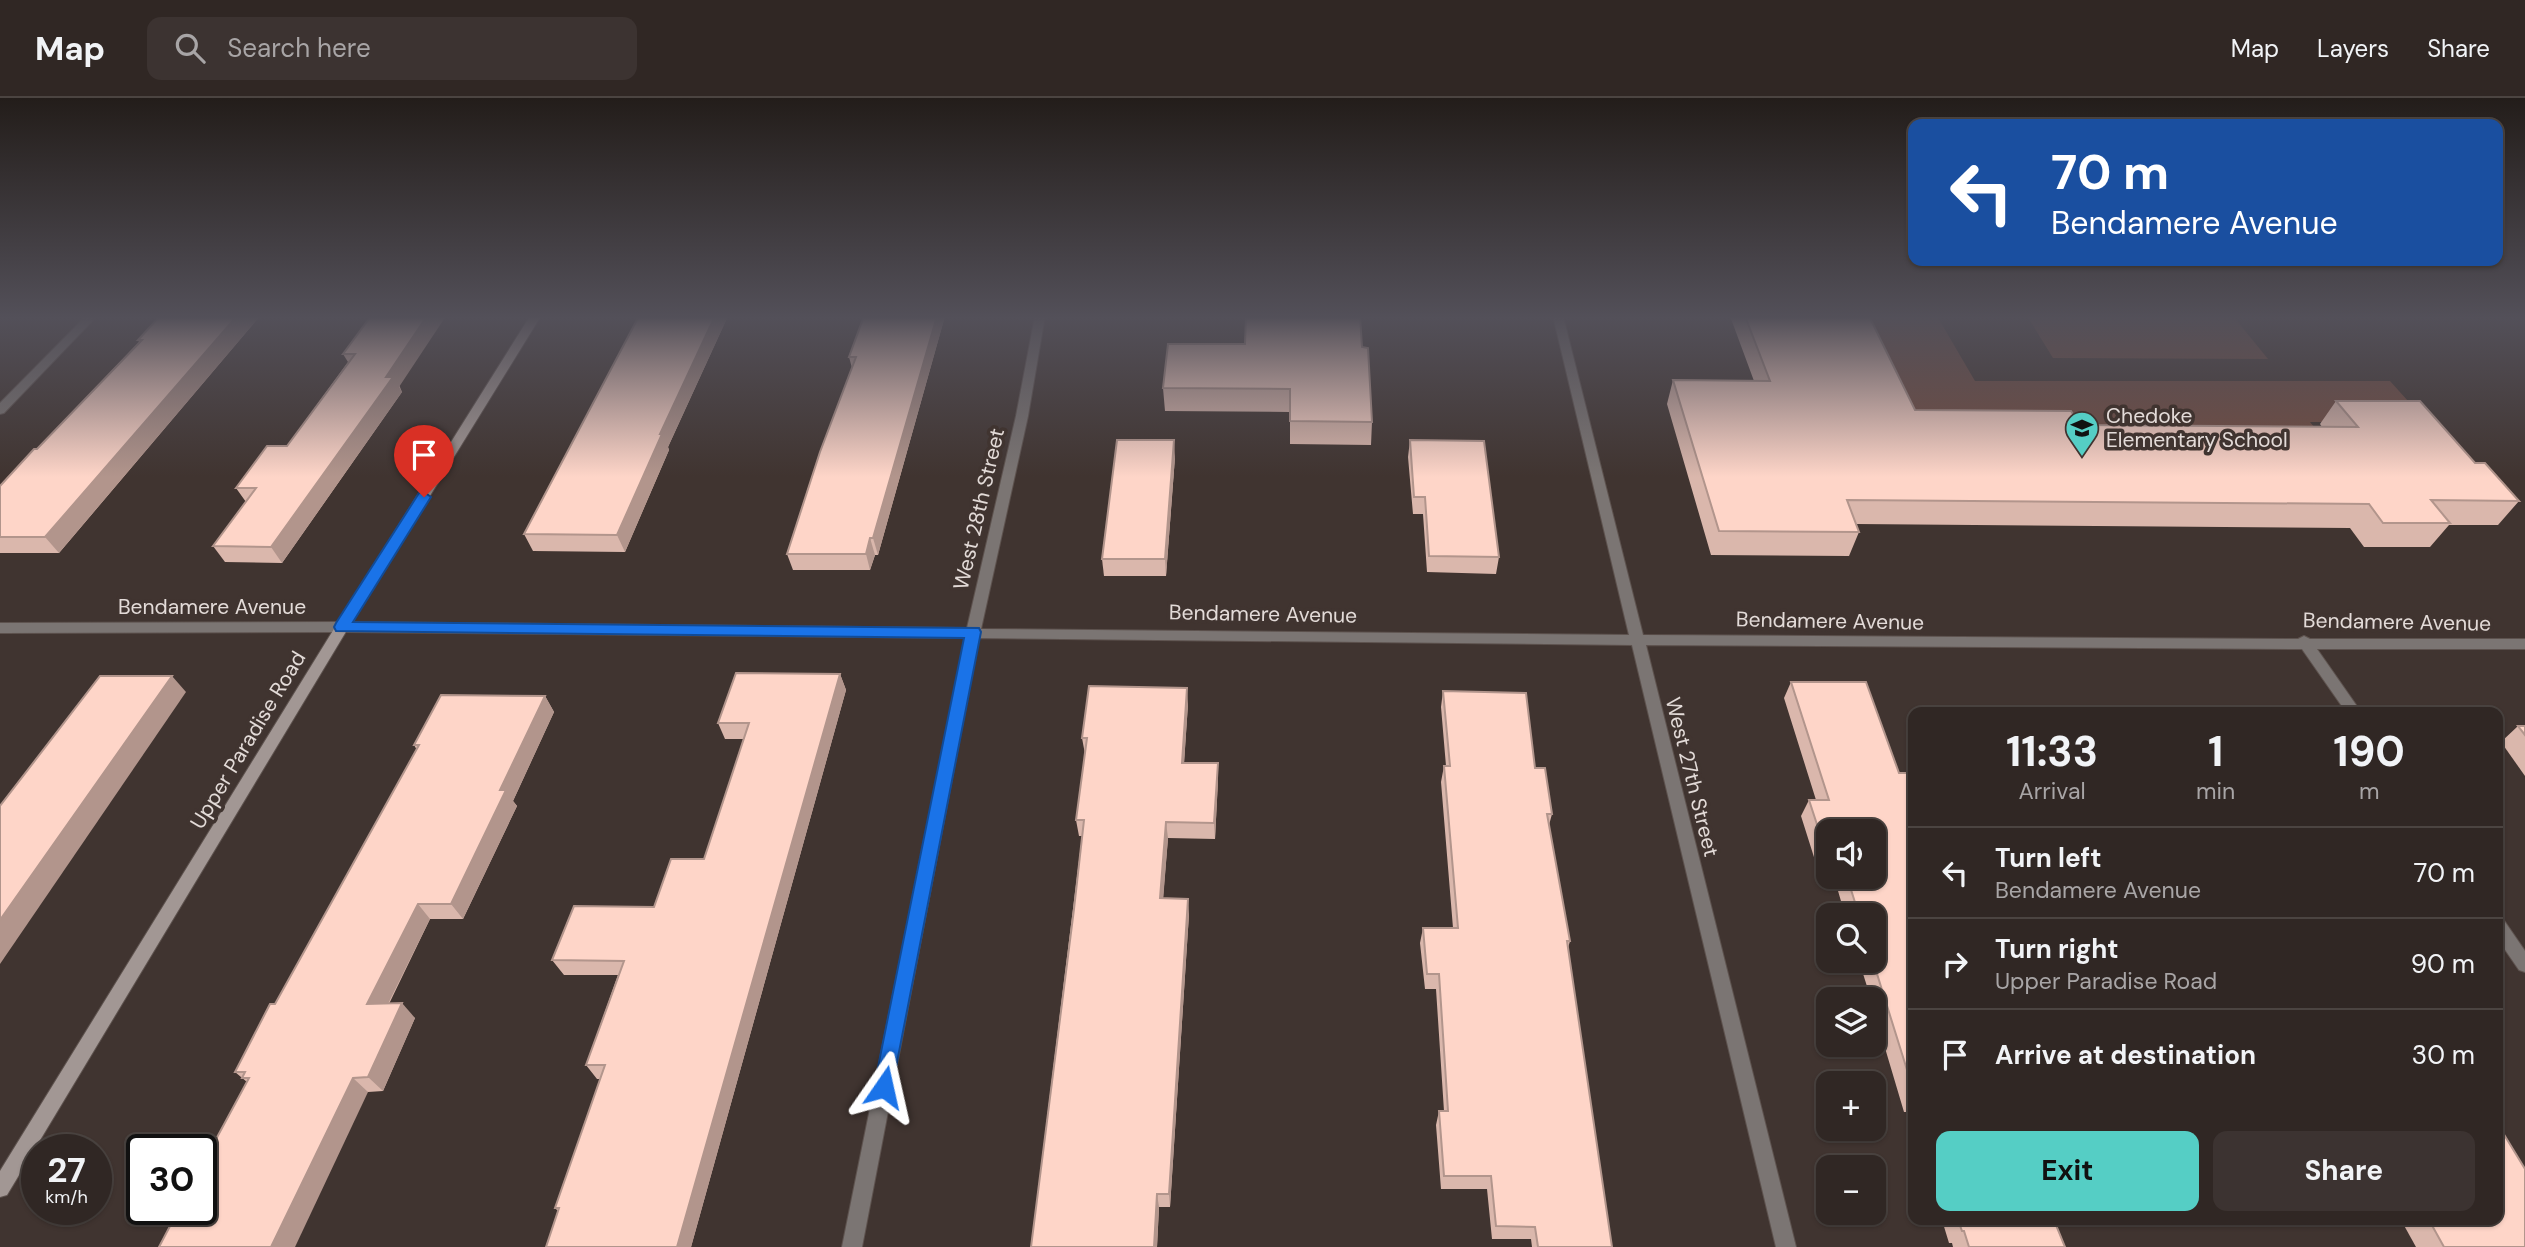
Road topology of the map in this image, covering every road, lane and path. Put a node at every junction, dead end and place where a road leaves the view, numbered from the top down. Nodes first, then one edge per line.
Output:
1 (40, 370) edge
2 (503, 370) edge
3 (1030, 370) edge
4 (1571, 370) edge
5 (0, 410) edge
6 (342, 627) junction
7 (0, 628) edge
8 (973, 632) junction
9 (1637, 639) junction
10 (2304, 642) junction
11 (2525, 644) edge
12 (2350, 707) edge
13 (2503, 933) edge
14 (2525, 965) edge
15 (0, 1188) edge
16 (852, 1247) edge
17 (1786, 1247) edge

1 - 5 street
2 - 6 street, Upper Paradise Road
3 - 8 street, West 28th Street
4 - 9 street, West 27th Street
6 - 7 street, Bendamere Avenue
6 - 8 street, Bendamere Avenue
6 - 15 street, Upper Paradise Road
8 - 9 street, Bendamere Avenue
8 - 16 street, West 28th Street
9 - 10 street, Bendamere Avenue
9 - 17 street, West 27th Street
10 - 11 street, Bendamere Avenue
10 - 12 street
13 - 14 street

